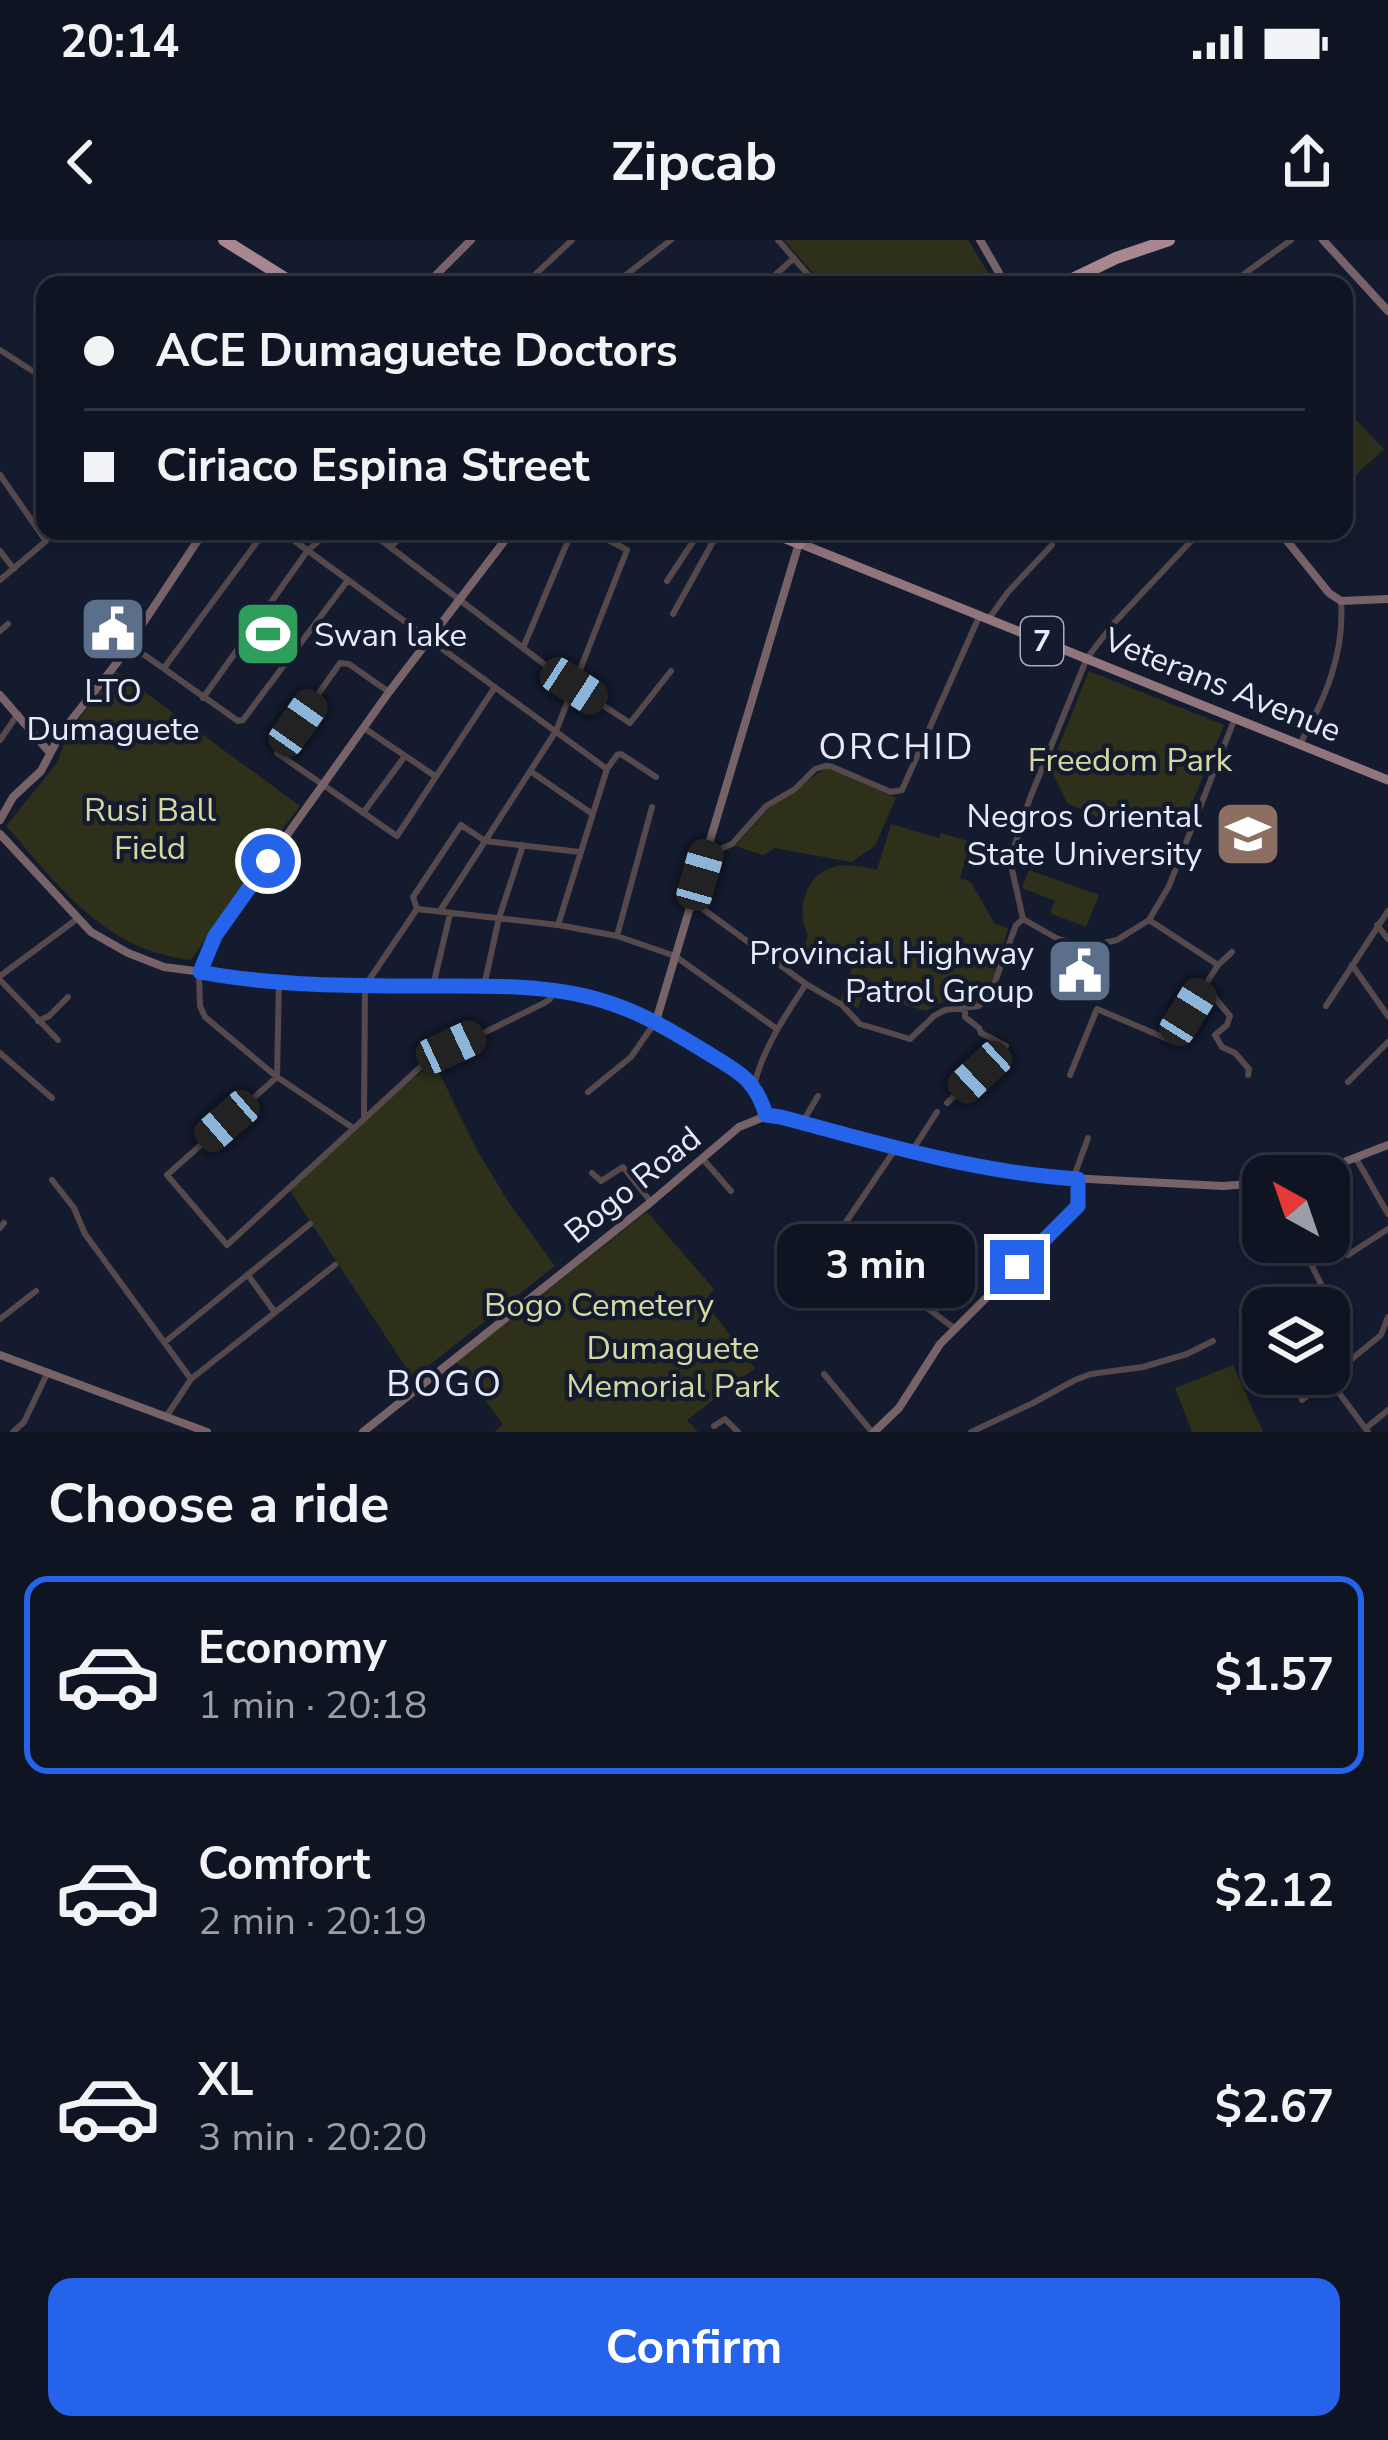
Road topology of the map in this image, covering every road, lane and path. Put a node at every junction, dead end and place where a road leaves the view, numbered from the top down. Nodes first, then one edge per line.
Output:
1 (224, 240) edge
2 (471, 240) edge
3 (572, 240) edge
4 (671, 240) edge
5 (778, 240) edge
6 (980, 240) edge
7 (1169, 240) edge
8 (1291, 240) edge
9 (1323, 240) edge
10 (794, 258) junction
11 (282, 276) edge
12 (435, 276) edge
13 (534, 276) edge
14 (625, 276) edge
15 (774, 276) edge
16 (809, 276) edge
17 (1001, 276) edge
18 (1078, 276) edge
19 (1241, 276) edge
20 (1388, 311) edge
21 (0, 350) edge
22 (36, 373) edge
23 (0, 475) edge
24 (36, 527) edge
25 (45, 540) edge
26 (198, 540) edge
27 (259, 540) edge
28 (293, 540) edge
29 (320, 540) edge
30 (381, 540) edge
31 (399, 540) edge
32 (505, 540) edge
33 (568, 540) edge
34 (609, 540) edge
35 (694, 540) edge
36 (714, 540) edge
37 (801, 540) edge
38 (809, 540) edge
39 (1192, 540) edge
40 (1286, 540) edge
41 (1052, 545) dead end
42 (390, 547) junction
43 (308, 550) junction
44 (0, 551) edge
45 (14, 569) junction
46 (0, 580) edge
47 (348, 580) junction
48 (668, 581) dead end
49 (1388, 599) edge
50 (460, 601) junction
51 (1341, 601) junction
52 (673, 614) dead end
53 (983, 618) junction
54 (8, 624) dead end
55 (0, 631) edge
56 (430, 640) junction
57 (129, 644) junction
58 (524, 648) junction
59 (1087, 658) junction
60 (164, 669) junction
61 (671, 670) dead end
62 (574, 686) junction
63 (495, 687) junction
64 (389, 692) junction
65 (0, 695) edge
66 (203, 698) junction
67 (18, 714) junction
68 (1235, 718) junction
69 (363, 728) junction
70 (556, 731) junction
71 (0, 740) edge
72 (1300, 744) junction
73 (51, 754) junction
74 (405, 756) junction
75 (607, 769) junction
76 (530, 771) junction
77 (435, 776) junction
78 (656, 777) dead end
79 (1388, 780) edge
80 (322, 784) junction
81 (652, 807) dead end
82 (363, 812) junction
83 (592, 814) junction
84 (0, 820) edge
85 (0, 834) edge
86 (485, 842) junction
87 (523, 845) junction
88 (707, 848) junction
89 (580, 852) junction
90 (692, 901) junction
91 (417, 909) junction
92 (440, 911) junction
93 (1388, 911) edge
94 (450, 913) junction
95 (499, 918) junction
96 (77, 919) junction
97 (1023, 919) junction
98 (1149, 920) junction
99 (558, 925) junction
100 (1377, 925) junction
101 (617, 936) junction
102 (1388, 939) edge
103 (1232, 952) dead end
104 (675, 956) junction
105 (1352, 964) junction
106 (1218, 965) junction
107 (200, 972) junction
108 (0, 978) edge
109 (279, 982) junction
110 (806, 984) junction
111 (365, 986) junction
112 (434, 986) junction
113 (484, 986) junction
114 (1204, 986) junction
115 (553, 992) junction
116 (68, 997) dead end
117 (1326, 1006) dead end
118 (965, 1009) junction
119 (1388, 1016) edge
120 (38, 1021) junction
121 (656, 1021) junction
122 (777, 1029) junction
123 (58, 1040) dead end
124 (1388, 1042) edge
125 (0, 1053) edge
126 (1070, 1075) dead end
127 (1248, 1075) dead end
128 (277, 1076) junction
129 (1348, 1082) dead end
130 (754, 1086) junction
131 (588, 1092) dead end
132 (818, 1096) dead end
133 (52, 1098) dead end
134 (947, 1103) dead end
135 (938, 1112) dead end
136 (766, 1115) junction
137 (364, 1118) junction
138 (802, 1123) junction
139 (353, 1128) junction
140 (1088, 1138) dead end
141 (1388, 1145) edge
142 (897, 1147) junction
143 (912, 1151) junction
144 (702, 1158) junction
145 (1357, 1160) junction
146 (1350, 1162) edge
147 (592, 1173) dead end
148 (1076, 1179) junction
149 (52, 1180) dead end
150 (1242, 1185) edge
151 (731, 1191) dead end
152 (651, 1202) junction
153 (1388, 1214) edge
154 (310, 1224) dead end
155 (1388, 1228) edge
156 (1350, 1254) edge
157 (335, 1264) dead end
158 (801, 1274) dead end
159 (248, 1275) junction
160 (899, 1287) dead end
161 (36, 1291) dead end
162 (275, 1312) junction
163 (1388, 1317) edge
164 (0, 1319) edge
165 (954, 1328) junction
166 (1213, 1341) dead end
167 (165, 1342) junction
168 (0, 1355) edge
169 (1350, 1359) edge
170 (48, 1373) junction
171 (824, 1374) dead end
172 (191, 1378) junction
173 (1307, 1395) edge
174 (1341, 1395) edge
175 (1302, 1400) dead end
176 (1388, 1410) edge
177 (166, 1417) junction
178 (714, 1426) dead end
179 (887, 1428) edge
180 (1367, 1430) edge
181 (13, 1432) edge
182 (204, 1432) edge
183 (363, 1432) edge
184 (738, 1432) edge
185 (873, 1432) edge
186 (970, 1432) edge

1 - 11 highway
2 - 12 street
3 - 13 street
4 - 14 street
5 - 10 street
6 - 17 street
7 - 18 highway
8 - 19 street
9 - 20 street
10 - 15 street
10 - 16 street
21 - 22 street
23 - 24 street
25 - 45 street
26 - 57 street
27 - 60 street
28 - 43 street
29 - 43 street
30 - 42 street
31 - 42 street
32 - 50 street
33 - 58 street
34 - 62 street
35 - 48 street
36 - 52 street
37 - 88 street
38 - 53 main road, Veterans Avenue / 7
39 - 59 street
40 - 51 street
41 - 53 street
42 - 50 street
43 - 47 street
43 - 66 street
44 - 45 street
45 - 46 street
47 - 56 street
47 - 66 street
49 - 51 street
50 - 56 street
50 - 58 street
51 - 72 street
53 - 59 main road, Veterans Avenue / 7
53 - 88 street
54 - 55 street
56 - 63 street
56 - 64 street
57 - 60 street
57 - 73 street
58 - 62 street
59 - 68 main road, Veterans Avenue / 7
59 - 97 street
60 - 66 street
61 - 62 street
62 - 70 street
63 - 70 street
63 - 77 street
64 - 69 street
64 - 80 street
65 - 67 street
67 - 71 street
67 - 73 street
68 - 72 main road, Veterans Avenue / 7
68 - 98 street
69 - 74 street
69 - 80 street
70 - 75 street
70 - 76 street
72 - 79 main road, Veterans Avenue / 7
73 - 84 street
74 - 77 street
74 - 82 street
75 - 78 street
75 - 83 street
76 - 83 street
76 - 86 street
77 - 82 street
80 - 82 street
80 - 107 street
81 - 101 street
83 - 89 street
85 - 96 street
86 - 87 street
86 - 91 street
86 - 92 street
87 - 89 street
87 - 95 street
88 - 90 street
89 - 99 street
90 - 104 street
90 - 110 street
91 - 92 street
91 - 111 street
92 - 94 street
93 - 100 street
94 - 95 street
94 - 112 street
95 - 99 street
95 - 113 street
96 - 107 street
96 - 108 street
97 - 98 street
97 - 118 street
98 - 106 street
99 - 101 street
100 - 102 street
100 - 105 street
101 - 104 street
103 - 106 street
104 - 121 street
104 - 122 street
105 - 117 street
105 - 119 street
106 - 114 street
107 - 109 street
107 - 128 street
108 - 120 street
109 - 111 street
109 - 128 street
110 - 118 street
110 - 122 street
111 - 112 street
111 - 137 street
112 - 113 street
113 - 115 street
114 - 126 street
114 - 127 street
115 - 121 street
115 - 137 street
116 - 120 street
118 - 134 street
120 - 123 street
121 - 130 street
121 - 131 street
122 - 130 street
124 - 129 street
125 - 133 street
128 - 139 street
128 - 139 street
130 - 136 street
132 - 138 street
135 - 143 street
136 - 138 street
136 - 144 street, Bogo Road
137 - 139 street
138 - 142 street
140 - 148 street
141 - 145 street
142 - 143 street
142 - 158 street
143 - 148 street
144 - 151 street
144 - 152 street, Bogo Road
145 - 146 street
145 - 153 street
147 - 152 street
148 - 150 street
148 - 165 street
149 - 167 street
152 - 183 street, Bogo Road
154 - 159 street
155 - 156 street
157 - 162 street
159 - 162 street
159 - 167 street
160 - 165 street
161 - 164 street
162 - 172 street
163 - 169 street
165 - 179 street
166 - 186 street
167 - 172 street
168 - 170 street
170 - 177 street
170 - 181 street
171 - 185 street
172 - 177 street
173 - 175 street
174 - 180 street
176 - 180 street
177 - 182 street
178 - 184 street
179 - 185 street

